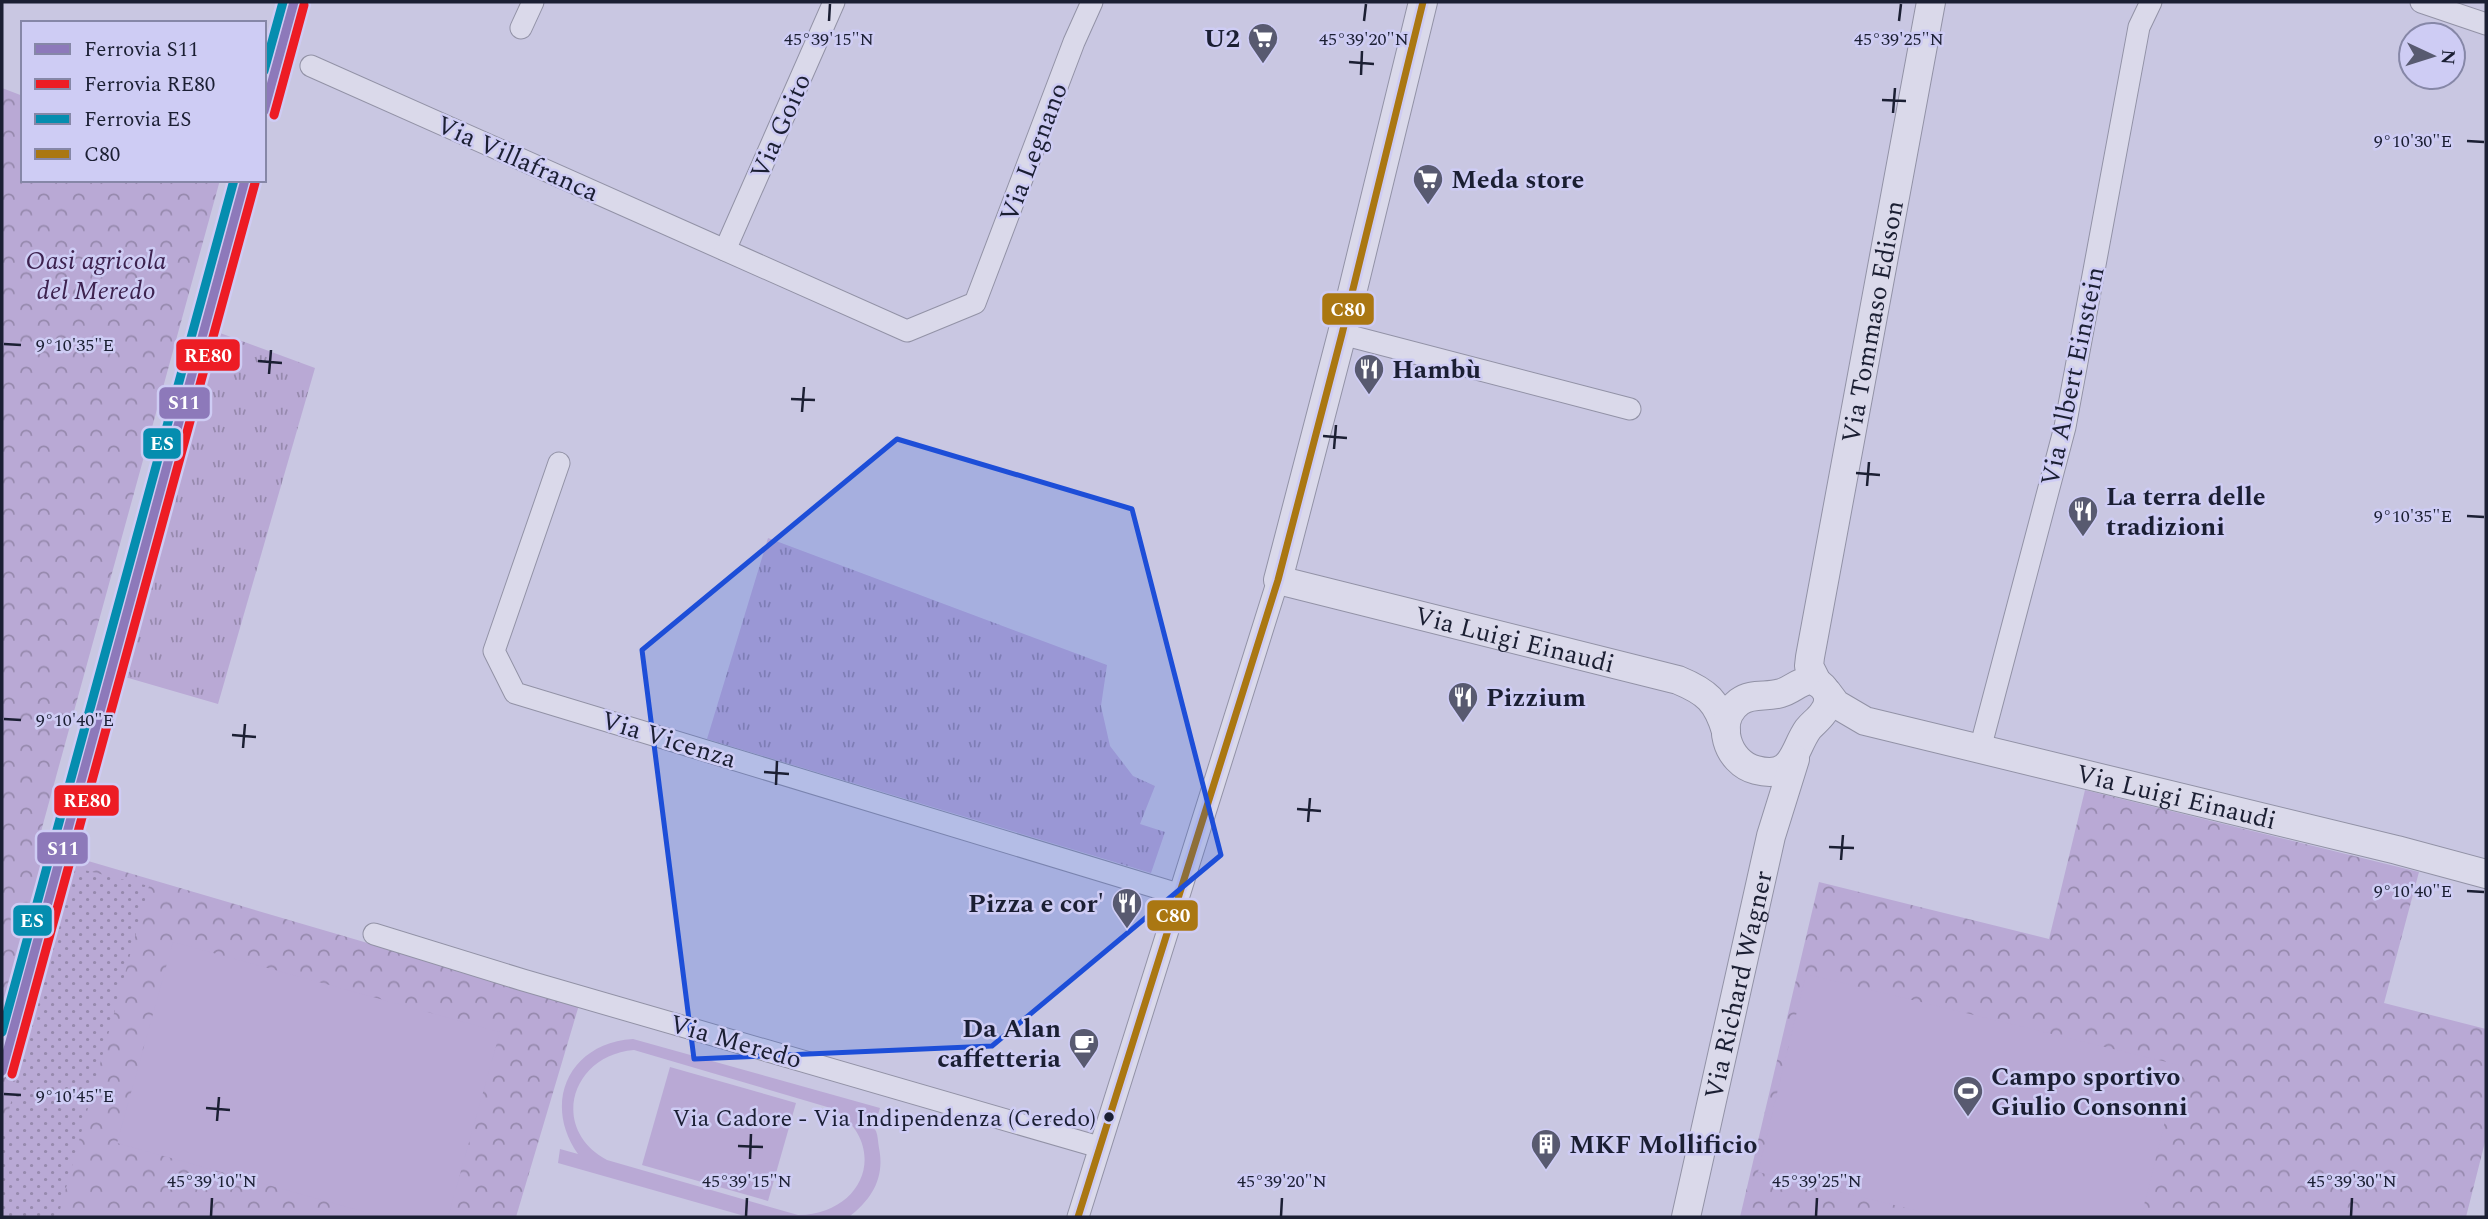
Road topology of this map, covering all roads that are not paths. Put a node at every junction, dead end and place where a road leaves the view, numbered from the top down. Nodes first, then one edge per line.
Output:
1 (533, 2) edge
2 (834, 2) edge
3 (1092, 2) edge
4 (1423, 2) edge
5 (1931, 2) edge
6 (2151, 2) edge
7 (2421, 2) edge
8 (2486, 24) edge
9 (521, 28) dead end
10 (311, 66) dead end
11 (726, 250) junction
12 (975, 303) joint
13 (1342, 334) junction
14 (1630, 409) dead end
15 (559, 463) dead end
16 (1278, 580) junction
17 (1822, 687) junction
18 (1866, 720) junction
19 (1726, 731) junction
20 (1980, 749) junction
21 (1796, 755) junction
22 (1740, 761) junction
23 (1771, 836) junction
24 (2486, 874) edge
25 (1178, 894) junction
26 (374, 934) dead end
27 (1099, 1147) junction
28 (1078, 1217) edge
29 (1686, 1217) edge

1 - 9 street
2 - 11 street, Via Goito
3 - 12 street, Via Legnano
4 - 13 street
5 - 17 street, Via Tommaso Edison
6 - 20 street, Via Albert Einstein
7 - 8 street
10 - 11 street, Via Villafranca
11 - 12 street, Via Villafranca
13 - 14 street
13 - 16 street
15 - 25 street, Via Vicenza
16 - 19 street, Via Luigi Einaudi
16 - 25 street
17 - 18 street, Via Luigi Einaudi
17 - 19 street
17 - 21 street, Via Richard Wagner
18 - 20 street, Via Luigi Einaudi
18 - 21 street, Via Luigi Einaudi
19 - 22 street, Via Luigi Einaudi
20 - 24 street, Via Luigi Einaudi
21 - 22 street, Via Luigi Einaudi
21 - 23 street, Via Richard Wagner
22 - 23 street, Via Richard Wagner
23 - 29 street, Via Richard Wagner
25 - 27 street
26 - 27 street, Via Meredo
27 - 28 street

